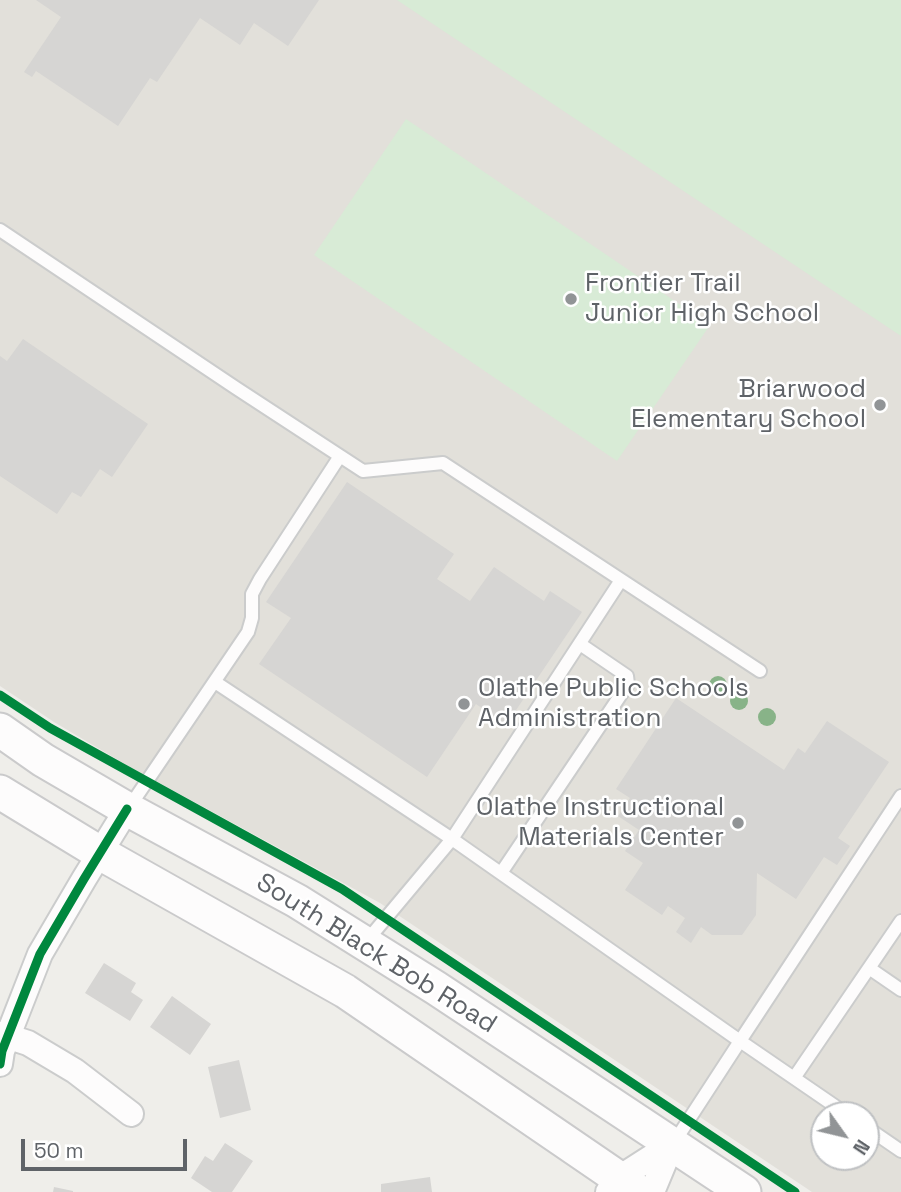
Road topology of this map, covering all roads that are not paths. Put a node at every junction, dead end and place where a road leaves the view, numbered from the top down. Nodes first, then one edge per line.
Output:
1 (0, 230) edge
2 (340, 456) junction
3 (621, 580) junction
4 (580, 644) junction
5 (760, 671) dead end
6 (215, 682) junction
7 (0, 730) edge
8 (0, 792) edge
9 (901, 796) edge
10 (127, 809) junction
11 (452, 839) junction
12 (100, 853) junction
13 (501, 873) junction
14 (901, 921) edge
15 (897, 935) edge
16 (364, 944) junction
17 (869, 968) junction
18 (901, 990) edge
19 (4, 1035) edge
20 (740, 1041) junction
21 (0, 1063) edge
22 (794, 1078) junction
23 (828, 1101) edge
24 (131, 1114) dead end
25 (880, 1137) edge
26 (672, 1144) junction
27 (901, 1151) edge
28 (622, 1187) edge
29 (652, 1192) edge
30 (744, 1192) edge

1 - 2 lane
2 - 3 lane
2 - 6 lane
3 - 4 lane
3 - 5 lane
4 - 11 lane
4 - 13 lane
6 - 10 lane
6 - 11 lane
7 - 10 main road, South Black Bob Road
8 - 12 main road, South Black Bob Road
9 - 20 lane
10 - 12 street
10 - 16 main road, South Black Bob Road
11 - 13 lane
11 - 16 lane
12 - 19 street
12 - 28 main road, South Black Bob Road
13 - 20 lane
14 - 15 lane
15 - 17 lane
16 - 26 main road, South Black Bob Road
17 - 18 lane
17 - 22 lane
19 - 21 street
19 - 24 street
20 - 22 lane
20 - 26 lane
22 - 23 lane
25 - 27 lane
26 - 28 street
26 - 29 street
26 - 30 main road, South Black Bob Road

